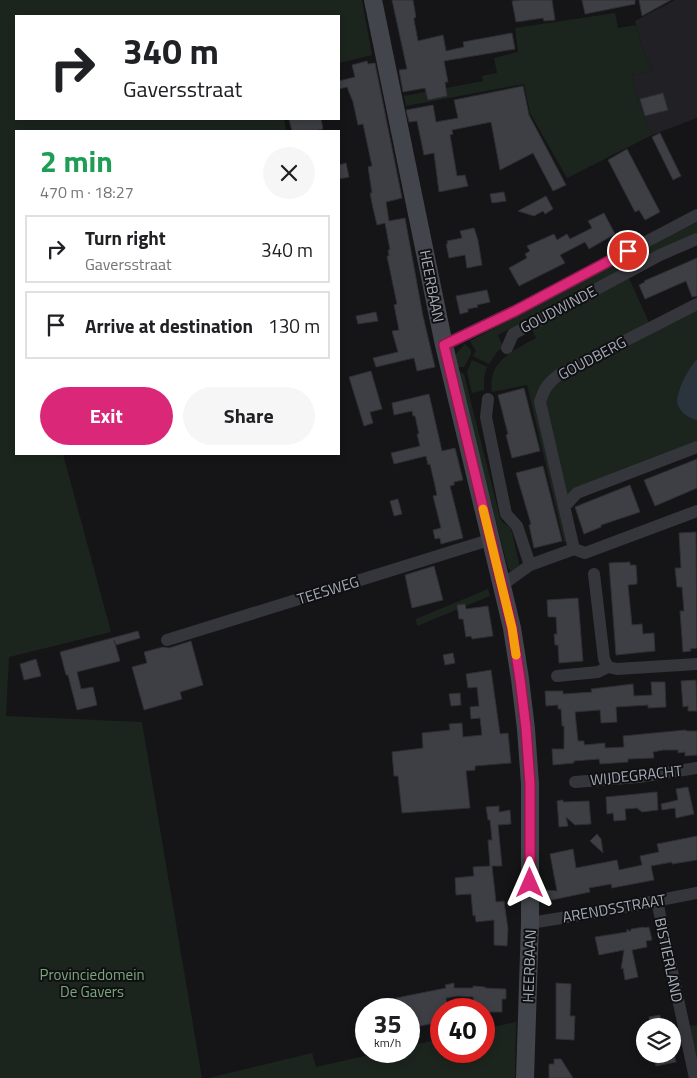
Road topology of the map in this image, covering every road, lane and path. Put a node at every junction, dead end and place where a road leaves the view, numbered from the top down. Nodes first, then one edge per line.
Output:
1 (373, 0) edge
2 (697, 215) edge
3 (697, 239) edge
4 (697, 304) edge
5 (444, 345) junction
6 (507, 348) dead end
7 (488, 399) dead end
8 (697, 447) edge
9 (564, 507) junction
10 (697, 511) edge
11 (490, 540) junction
12 (574, 549) junction
13 (530, 565) junction
14 (594, 574) dead end
15 (501, 586) junction
16 (167, 640) dead end
17 (697, 664) edge
18 (608, 667) junction
19 (556, 676) dead end
20 (697, 768) edge
21 (575, 782) dead end
22 (697, 893) edge
23 (657, 901) junction
24 (530, 923) junction
25 (695, 1073) edge
26 (526, 1078) edge

1 - 5 street, HEERBAAN
2 - 5 street
3 - 6 street, GOUDWINDE
4 - 9 street, GOUDBERG
5 - 11 street, HEERBAAN
7 - 13 street
8 - 9 street
9 - 12 street, GOUDBERG
10 - 12 street
11 - 15 street, HEERBAAN
11 - 16 street, TEESWEG
12 - 13 street
13 - 15 street
14 - 18 street
15 - 24 street, HEERBAAN
17 - 18 street
18 - 19 street
20 - 21 street, WIJDEGRACHT
22 - 23 street, ARENDSSTRAAT
23 - 24 street, ARENDSSTRAAT
23 - 25 street, BISTIERLAND
24 - 26 street, HEERBAAN

